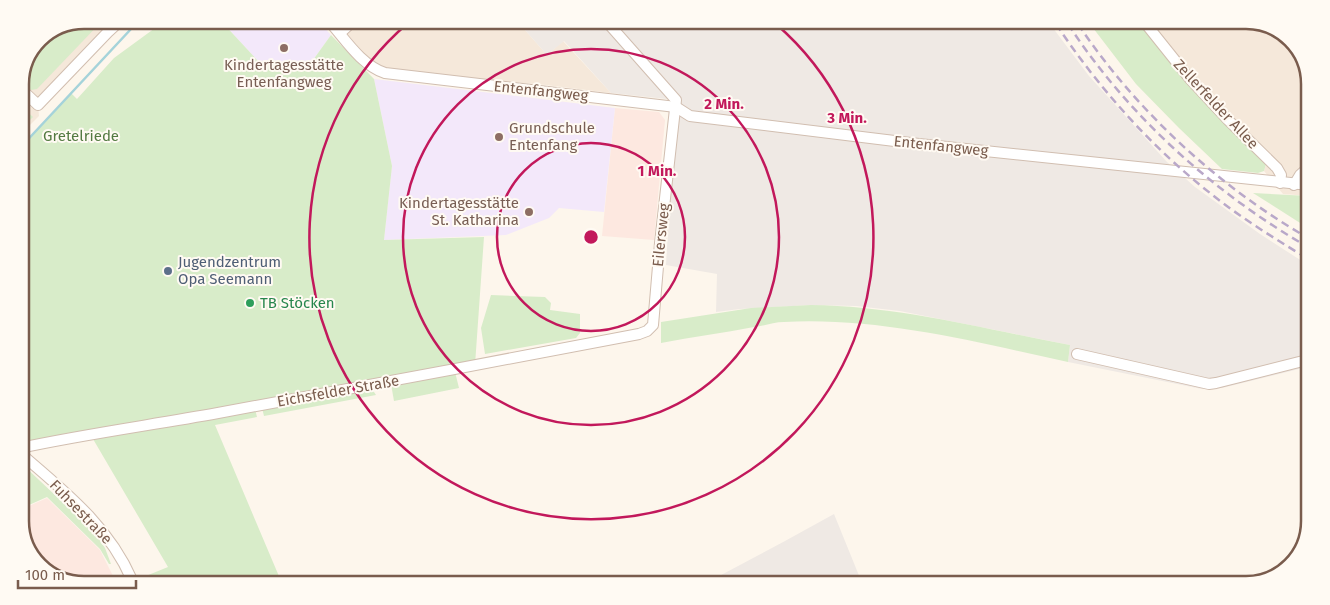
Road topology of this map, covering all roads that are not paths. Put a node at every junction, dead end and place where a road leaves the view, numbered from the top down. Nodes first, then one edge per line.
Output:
1 (111, 29) edge
2 (336, 29) edge
3 (344, 29) edge
4 (613, 29) edge
5 (1150, 29) edge
6 (340, 33) junction
7 (29, 96) edge
8 (676, 107) junction
9 (1301, 174) edge
10 (1280, 183) junction
11 (1294, 185) junction
12 (1301, 185) edge
13 (653, 325) joint
14 (1078, 354) dead end
15 (1301, 362) edge
16 (29, 446) edge
17 (29, 461) edge
18 (130, 576) edge

1 - 7 street
2 - 6 street, Entenfangweg
3 - 6 street
4 - 8 street
5 - 10 street, Zellerfelder Allee
6 - 8 street, Entenfangweg
8 - 10 street, Entenfangweg
8 - 13 street, Eilersweg
9 - 11 street
10 - 11 street, Entenfangweg
11 - 12 street, Entenfangweg
13 - 16 street, Eichsfelder Straße
14 - 15 street
17 - 18 street, Fuhsestraße

